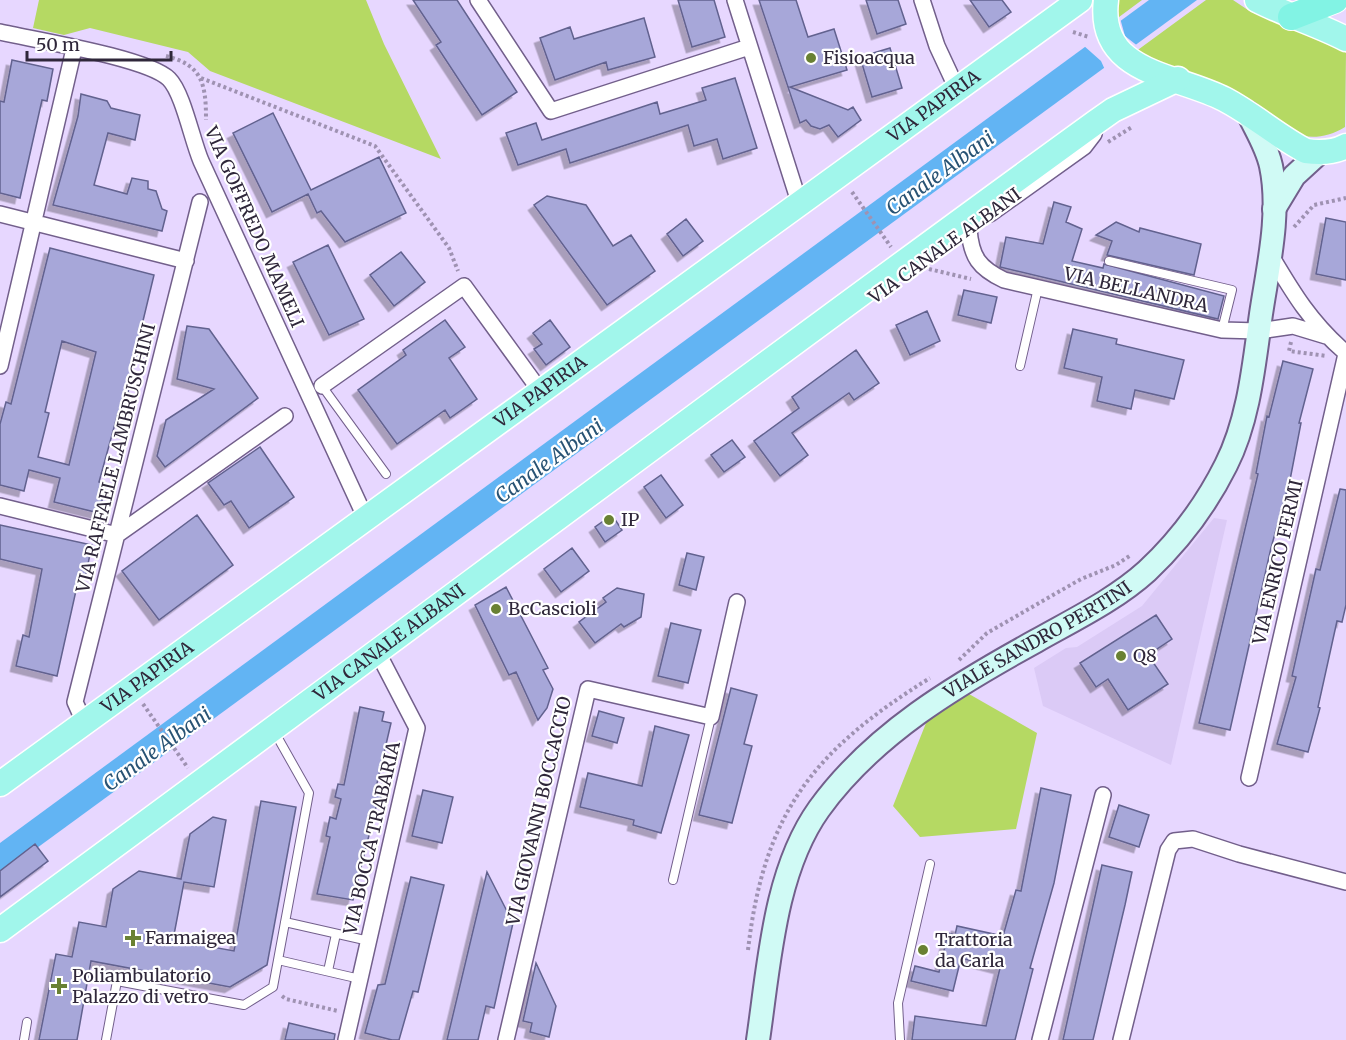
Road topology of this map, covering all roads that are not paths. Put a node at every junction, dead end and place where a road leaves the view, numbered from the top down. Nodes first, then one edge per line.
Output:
1 (478, 0) edge
2 (735, 0) edge
3 (922, 0) edge
4 (1080, 0) edge
5 (1106, 0) edge
6 (1257, 0) edge
7 (1335, 0) edge
8 (1291, 17) junction
9 (0, 32) edge
10 (1346, 39) edge
11 (749, 47) junction
12 (74, 49) junction
13 (1178, 79) junction
14 (957, 89) junction
15 (1248, 113) junction
16 (1096, 122) junction
17 (1337, 151) edge
18 (200, 202) dead end
19 (800, 205) junction
20 (1273, 210) junction
21 (0, 214) edge
22 (34, 223) junction
23 (969, 229) junction
24 (1269, 253) junction
25 (186, 261) junction
26 (1108, 261) dead end
27 (1038, 288) junction
28 (1222, 330) junction
29 (1259, 331) junction
30 (1326, 336) junction
31 (778, 353) junction
32 (1346, 353) edge
33 (0, 366) edge
34 (1020, 366) dead end
35 (322, 386) joint
36 (541, 392) junction
37 (285, 416) dead end
38 (386, 474) dead end
39 (0, 506) edge
40 (366, 519) junction
41 (117, 535) junction
42 (737, 603) dead end
43 (378, 653) junction
44 (711, 717) junction
45 (84, 722) junction
46 (273, 730) junction
47 (1249, 778) dead end
48 (0, 784) edge
49 (1103, 795) dead end
50 (930, 864) dead end
51 (673, 880) dead end
52 (1346, 882) edge
53 (285, 922) junction
54 (0, 930) edge
55 (336, 933) junction
56 (369, 941) junction
57 (278, 960) junction
58 (328, 971) junction
59 (360, 979) junction
60 (27, 1022) dead end
61 (24, 1040) edge
62 (106, 1040) edge
63 (346, 1040) edge
64 (506, 1040) edge
65 (758, 1040) edge
66 (900, 1040) edge
67 (1040, 1040) edge
68 (1121, 1040) edge

1 - 11 street
2 - 11 street
3 - 14 street
4 - 14 main road, VIA PAPIRIA
5 - 13 main road
6 - 8 main road
7 - 8 highway
8 - 10 main road
9 - 12 street, VIA GOFFREDO MAMELI
11 - 19 street
12 - 22 street
12 - 40 street, VIA GOFFREDO MAMELI
13 - 15 main road
13 - 16 main road, VIA CANALE ALBANI
14 - 19 main road, VIA PAPIRIA
15 - 17 main road
15 - 20 main road, VIALE SANDRO PERTINI
16 - 23 street, VIA CANALE ALBANI
16 - 31 main road, VIA CANALE ALBANI
17 - 20 main road, VIALE SANDRO PERTINI
18 - 25 street, VIA RAFFAELE LAMBRUSCHINI
19 - 36 main road, VIA PAPIRIA
20 - 24 main road, VIALE SANDRO PERTINI
21 - 22 street
22 - 25 street
22 - 33 street
23 - 27 street, VIA BELLANDRA
23 - 31 street, VIA CANALE ALBANI
24 - 29 main road, VIALE SANDRO PERTINI
24 - 30 street, VIA BELLANDRA
25 - 41 street, VIA RAFFAELE LAMBRUSCHINI
26 - 28 lane
27 - 28 street, VIA BELLANDRA
27 - 34 lane
28 - 29 street, VIA BELLANDRA
29 - 30 street, VIA BELLANDRA
29 - 65 main road, VIALE SANDRO PERTINI
30 - 32 street, VIA BELLANDRA
31 - 43 main road, VIA CANALE ALBANI
32 - 47 street, VIA ENRICO FERMI
35 - 36 street
35 - 38 lane
36 - 40 main road, VIA PAPIRIA
37 - 41 street
39 - 41 street
40 - 45 main road, VIA PAPIRIA
41 - 45 street, VIA RAFFAELE LAMBRUSCHINI
42 - 44 street
43 - 46 main road, VIA CANALE ALBANI
43 - 56 street, VIA BOCCA TRABARIA
44 - 51 lane
44 - 64 street, VIA GIOVANNI BOCCACCIO
45 - 48 main road, VIA PAPIRIA
46 - 53 lane
46 - 54 main road, VIA CANALE ALBANI
49 - 67 street
50 - 66 lane
52 - 68 street
53 - 55 lane
53 - 57 lane
55 - 56 lane
55 - 58 lane
56 - 59 street, VIA BOCCA TRABARIA
57 - 58 lane
57 - 62 lane
58 - 59 lane
59 - 63 street, VIA BOCCA TRABARIA
60 - 61 lane

